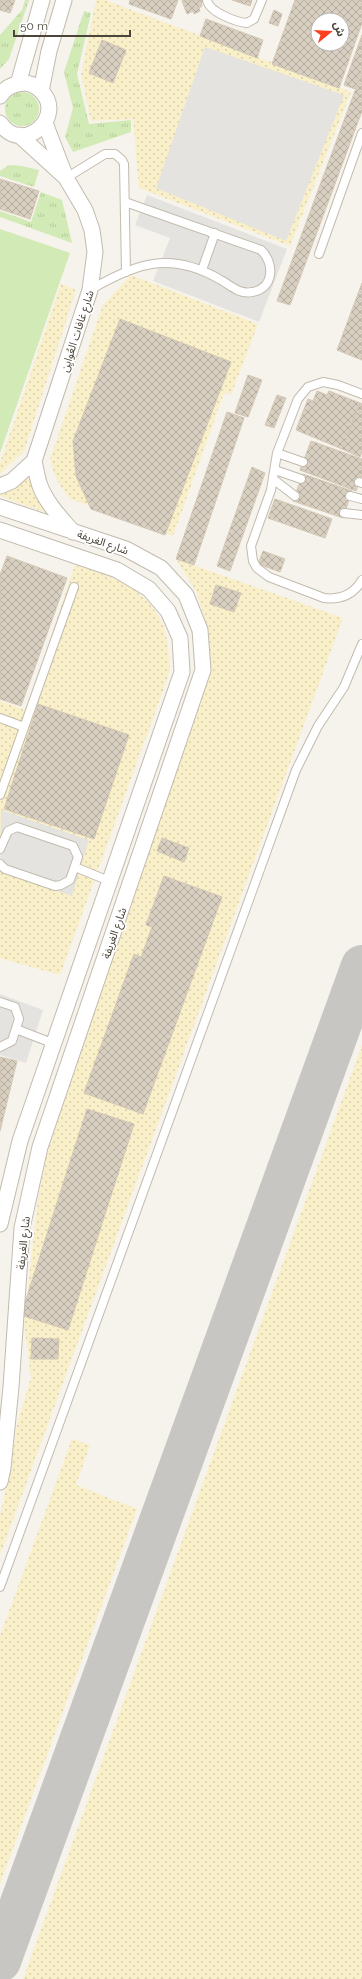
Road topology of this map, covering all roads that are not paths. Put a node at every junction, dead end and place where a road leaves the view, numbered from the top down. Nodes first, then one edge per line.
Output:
1 (42, 0) edge
2 (64, 0) edge
3 (207, 0) edge
4 (262, 0) edge
5 (18, 84) junction
6 (41, 91) junction
7 (0, 96) edge
8 (45, 123) junction
9 (6, 131) edge
10 (362, 133) edge
11 (66, 178) junction
12 (125, 202) junction
13 (215, 234) junction
14 (319, 254) dead end
15 (202, 270) junction
16 (126, 272) junction
17 (90, 290) junction
18 (362, 394) edge
19 (277, 453) junction
20 (34, 461) junction
21 (303, 462) dead end
22 (275, 470) junction
23 (273, 478) junction
24 (301, 479) dead end
25 (0, 486) edge
26 (295, 496) dead end
27 (350, 496) dead end
28 (362, 499) edge
29 (0, 507) edge
30 (344, 512) dead end
31 (362, 515) edge
32 (0, 530) edge
33 (73, 532) junction
34 (362, 580) edge
35 (74, 587) dead end
36 (362, 644) edge
37 (0, 718) edge
38 (24, 727) junction
39 (0, 795) edge
40 (0, 849) edge
41 (0, 864) edge
42 (74, 867) junction
43 (109, 881) junction
44 (0, 1002) edge
45 (16, 1029) junction
46 (52, 1043) junction
47 (0, 1047) edge
48 (0, 1224) edge
49 (0, 1482) edge
50 (0, 1587) edge

1 - 5 street
2 - 6 street
3 - 4 lane
5 - 6 street
5 - 7 street
6 - 8 street
8 - 9 street
8 - 11 street, شارع غافات العُوايِن
9 - 11 street, شارع غافات العُوايِن
10 - 14 lane
11 - 12 lane
11 - 17 street, شارع غافات العُوايِن
12 - 13 lane
12 - 16 lane
13 - 15 lane
13 - 15 lane
15 - 16 lane
16 - 17 lane
17 - 20 street, شارع غافات العُوايِن
18 - 19 lane
19 - 21 lane
19 - 22 lane
20 - 25 street, شارع غافات العُوايِن
20 - 33 street
22 - 23 lane
22 - 24 lane
23 - 26 lane
23 - 34 lane
27 - 28 lane
29 - 33 street, شارع الغريفة
30 - 31 lane
32 - 43 street, شارع الغريفة
33 - 49 street, شارع الغريفة
35 - 38 lane
36 - 50 lane
37 - 38 lane
38 - 39 lane
40 - 42 lane
41 - 42 lane
42 - 43 lane
43 - 46 street, شارع الغريفة
44 - 45 lane
45 - 46 lane
45 - 47 lane
46 - 48 street, شارع الغريفة

